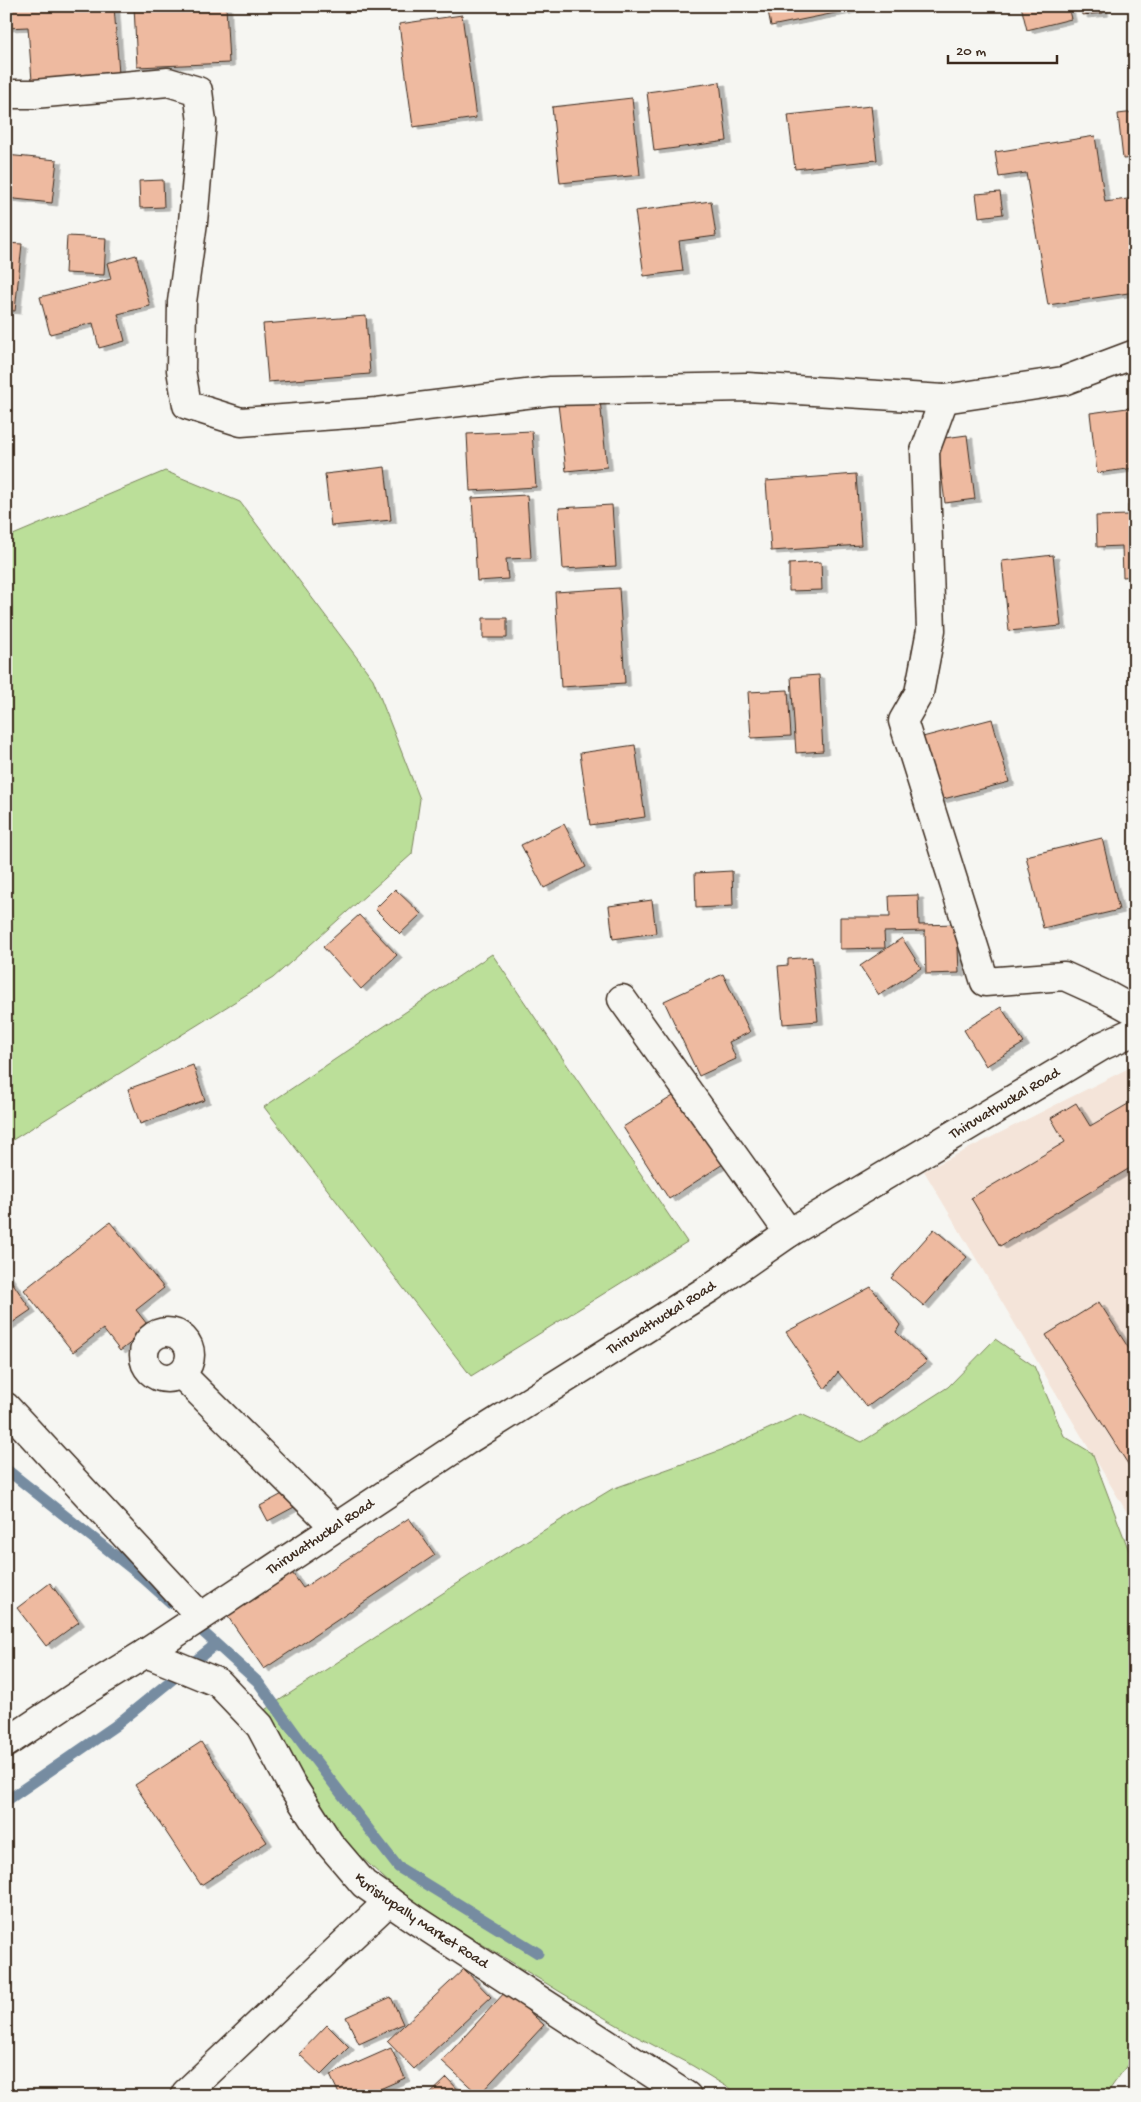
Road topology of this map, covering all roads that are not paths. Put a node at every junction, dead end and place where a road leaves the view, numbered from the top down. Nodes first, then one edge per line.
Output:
1 (6, 94) edge
2 (1135, 354) edge
3 (944, 399) junction
4 (622, 999) dead end
5 (1135, 1011) edge
6 (1135, 1031) edge
7 (789, 1233) junction
8 (181, 1374) dead end
9 (6, 1407) edge
10 (334, 1527) junction
11 (194, 1620) junction
12 (146, 1653) junction
13 (6, 1743) edge
14 (389, 1901) junction
15 (186, 2093) dead end
16 (688, 2096) edge

1 - 3 street
2 - 3 street
3 - 5 street
4 - 7 street
6 - 7 street, Thiruvathuckal Road
7 - 10 street, Thiruvathuckal Road
8 - 10 street
9 - 11 street
10 - 11 street, Thiruvathuckal Road
11 - 12 street, Thiruvathuckal Road
12 - 13 street, Thiruvathuckal Road
12 - 14 street, Kurishupally Market Road
14 - 15 street
14 - 16 street, Kurishupally Market Road

